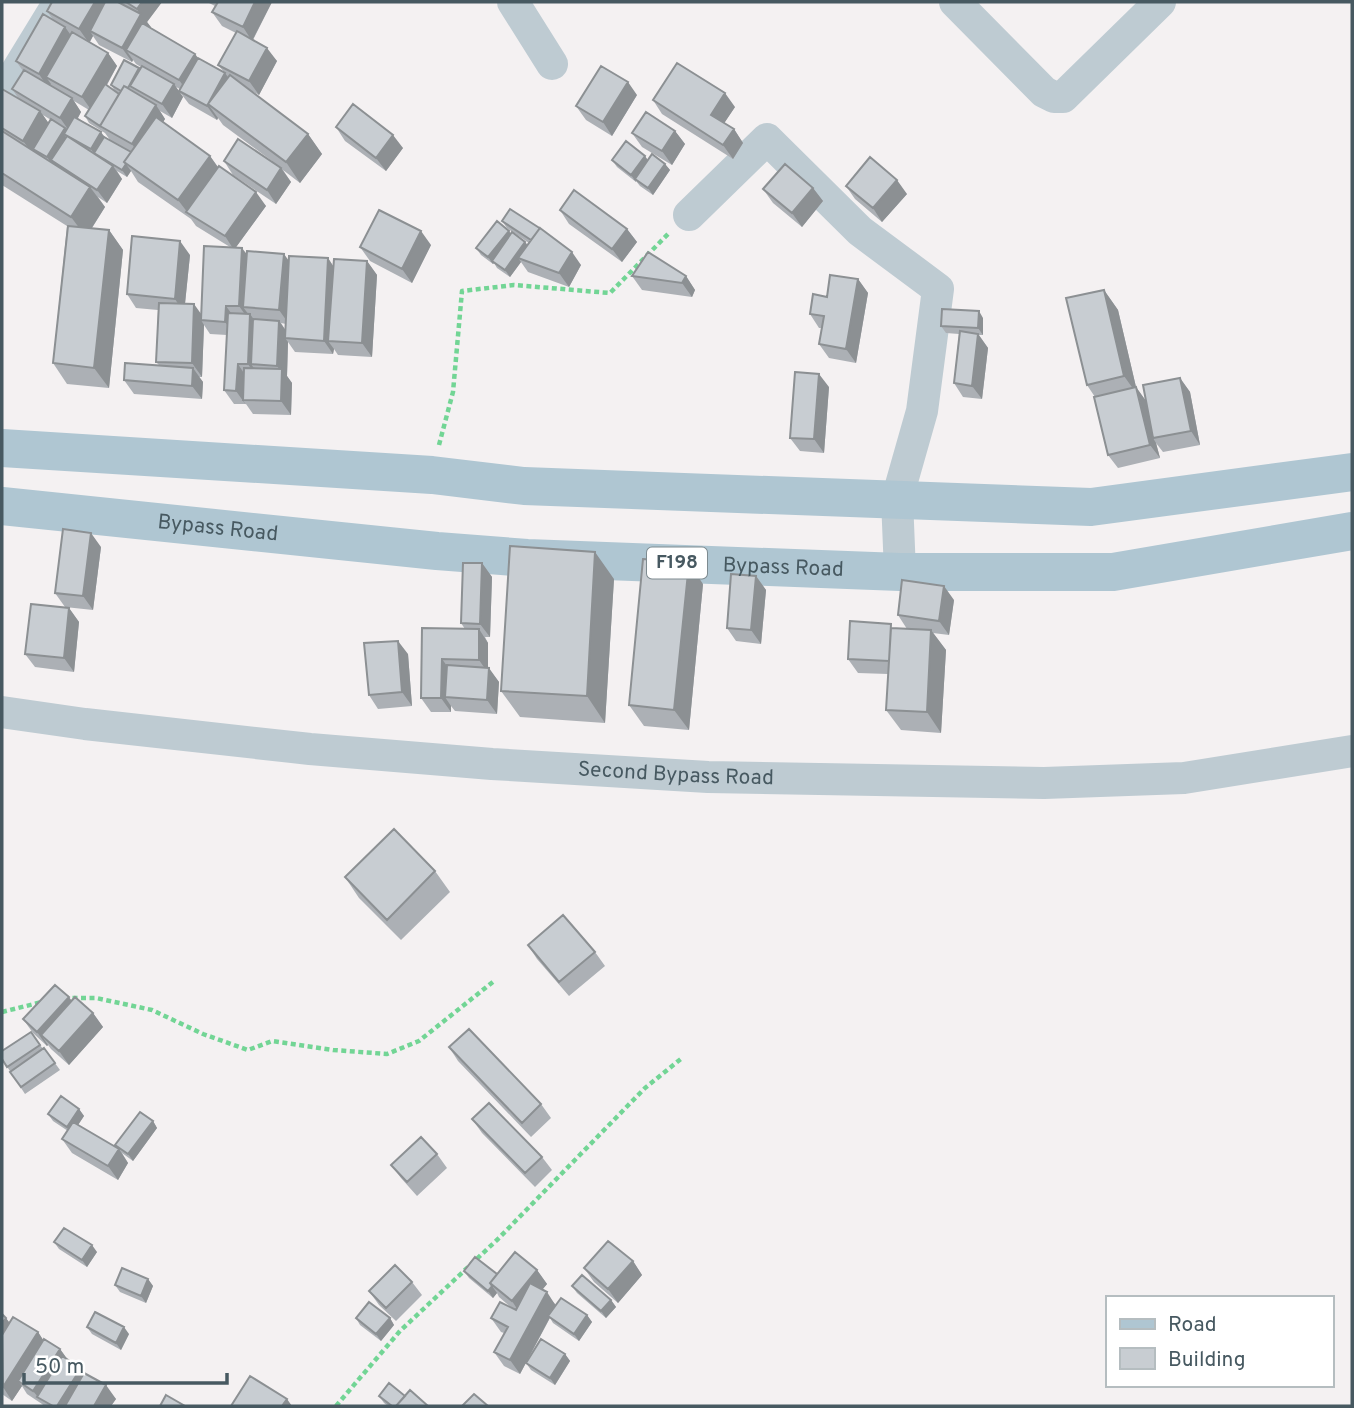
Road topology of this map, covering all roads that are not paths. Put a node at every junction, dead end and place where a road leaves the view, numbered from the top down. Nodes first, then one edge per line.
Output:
1 (59, 2) edge
2 (513, 2) edge
3 (956, 2) edge
4 (1160, 2) edge
5 (552, 64) dead end
6 (2, 96) edge
7 (688, 215) road end
8 (2, 448) edge
9 (1352, 471) edge
10 (897, 499) junction
11 (2, 506) edge
12 (1352, 531) edge
13 (900, 572) junction
14 (2, 712) edge
15 (1352, 751) edge

1 - 6 street
2 - 5 street
3 - 4 street
7 - 10 street
8 - 10 main road
9 - 10 main road
10 - 13 street
11 - 13 main road, Bypass Road / F198
12 - 13 main road, Bypass Road / F198
14 - 15 street, Second Bypass Road

